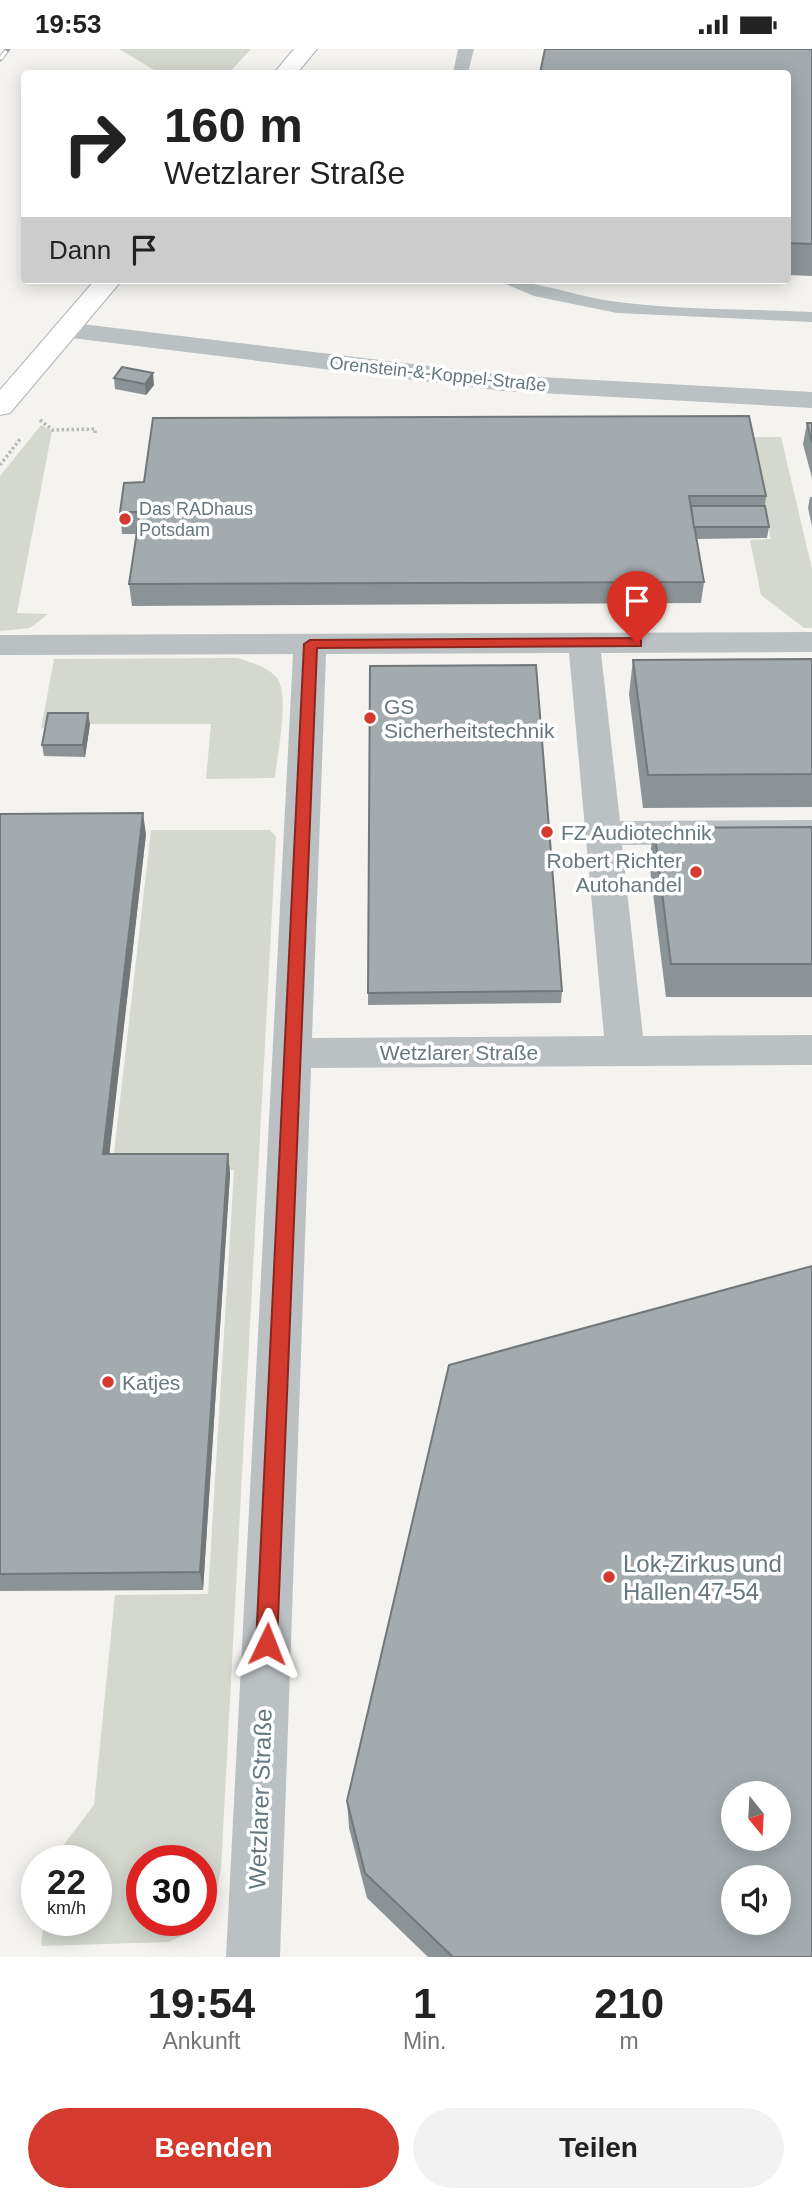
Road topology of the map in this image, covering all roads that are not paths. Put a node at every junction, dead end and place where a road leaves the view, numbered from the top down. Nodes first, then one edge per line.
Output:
1 (306, 49) edge
2 (466, 49) edge
3 (288, 70) edge
4 (462, 70) edge
5 (105, 284) edge
6 (515, 284) edge
7 (812, 317) edge
8 (65, 330) junction
9 (812, 400) edge
10 (0, 407) edge
11 (812, 642) edge
12 (584, 643) junction
13 (310, 644) junction
14 (0, 645) edge
15 (812, 832) edge
16 (603, 833) junction
17 (812, 1050) edge
18 (625, 1051) junction
19 (293, 1053) junction
20 (253, 1957) edge

1 - 3 street
2 - 4 lane
5 - 8 street
6 - 7 lane
8 - 9 street, Orenstein-&-Koppel-Straße
8 - 10 street
11 - 12 street
12 - 13 street
12 - 16 street
13 - 14 street
13 - 19 street, Wetzlarer Straße
15 - 16 street
16 - 18 street
17 - 18 street, Wetzlarer Straße
18 - 19 street, Wetzlarer Straße
19 - 20 street, Wetzlarer Straße

